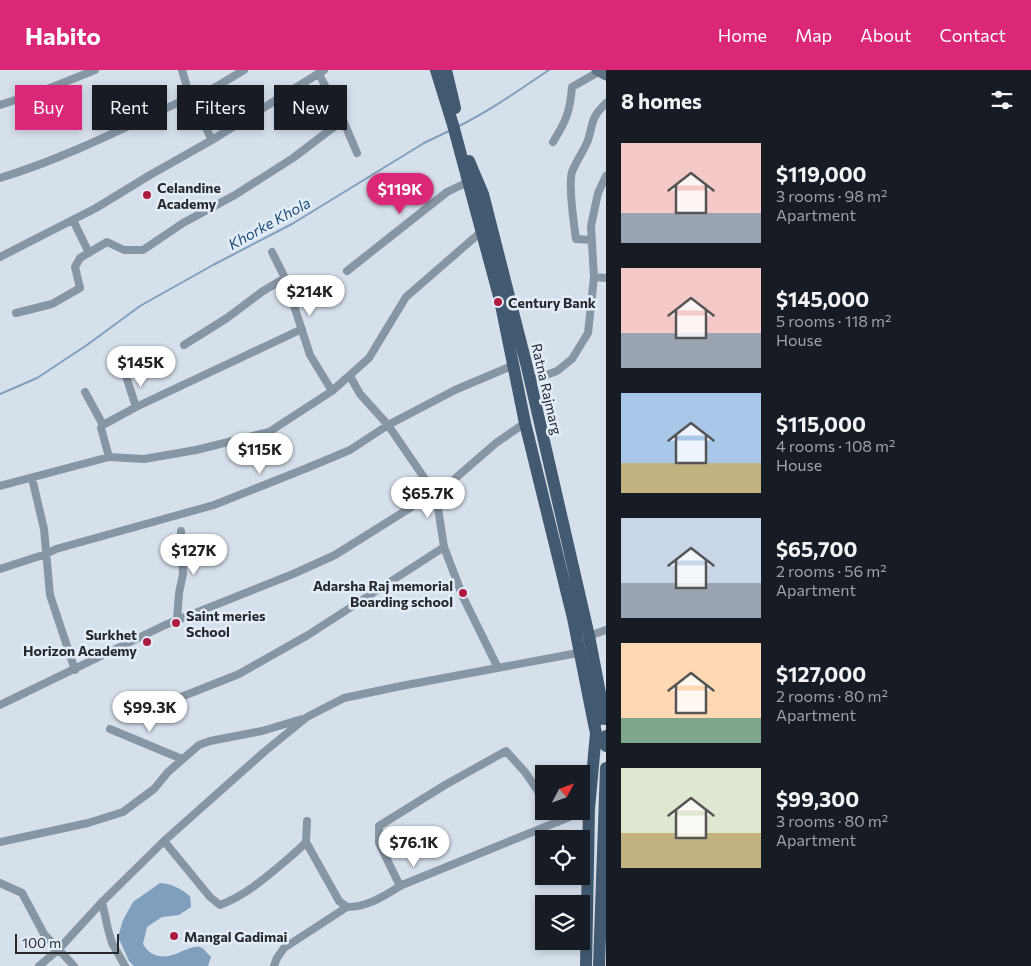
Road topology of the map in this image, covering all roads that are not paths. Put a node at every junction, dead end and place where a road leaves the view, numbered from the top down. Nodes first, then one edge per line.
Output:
1 (95, 70) edge
2 (182, 70) edge
3 (244, 70) edge
4 (436, 70) edge
5 (446, 70) edge
6 (321, 72) edge
7 (601, 72) edge
8 (187, 85) edge
9 (217, 85) edge
10 (327, 85) edge
11 (606, 103) edge
12 (0, 105) edge
13 (177, 105) edge
14 (456, 123) junction
15 (207, 130) edge
16 (329, 130) edge
17 (347, 130) edge
18 (212, 140) junction
19 (553, 142) dead end
20 (460, 146) junction
21 (357, 153) dead end
22 (606, 176) edge
23 (0, 178) edge
24 (468, 182) junction
25 (73, 220) junction
26 (482, 232) junction
27 (591, 240) junction
28 (272, 252) dead end
29 (89, 253) junction
30 (0, 258) edge
31 (347, 271) dead end
32 (594, 277) junction
33 (285, 278) junction
34 (606, 278) edge
35 (16, 313) dead end
36 (302, 329) junction
37 (184, 346) dead end
38 (514, 365) junction
39 (126, 376) dead end
40 (350, 376) junction
41 (530, 381) junction
42 (332, 391) junction
43 (85, 392) dead end
44 (136, 407) junction
45 (525, 423) junction
46 (103, 425) junction
47 (388, 425) junction
48 (109, 457) junction
49 (32, 478) junction
50 (0, 486) edge
51 (436, 495) junction
52 (181, 531) dead end
53 (444, 546) junction
54 (46, 554) junction
55 (0, 569) edge
56 (177, 620) junction
57 (606, 630) edge
58 (589, 636) junction
59 (592, 651) junction
60 (579, 653) junction
61 (498, 668) junction
62 (75, 670) junction
63 (181, 697) dead end
64 (0, 705) edge
65 (307, 717) junction
66 (602, 728) edge
67 (110, 729) dead end
68 (606, 746) edge
69 (182, 759) junction
70 (606, 768) edge
71 (535, 787) edge
72 (590, 803) edge
73 (563, 820) edge
74 (589, 820) edge
75 (307, 821) dead end
76 (558, 822) joint
77 (164, 841) junction
78 (0, 842) edge
79 (306, 842) junction
80 (0, 883) edge
81 (402, 885) junction
82 (102, 902) junction
83 (347, 907) junction
84 (58, 950) junction
85 (39, 966) edge
86 (74, 966) edge
87 (125, 966) edge
88 (274, 966) edge
89 (586, 966) edge
90 (599, 966) edge

1 - 12 street
2 - 8 street
3 - 9 street
4 - 14 main road
5 - 14 main road, Ratna Rajmarg
6 - 10 street
6 - 18 street
7 - 19 street
11 - 27 street
13 - 23 street
14 - 20 main road, Ratna Rajmarg
15 - 18 street
16 - 29 street
17 - 21 street
18 - 25 street
20 - 24 main road, Ratna Rajmarg
20 - 41 main road, Ratna Rajmarg
22 - 27 street
24 - 26 main road, Ratna Rajmarg
24 - 31 street
25 - 29 street
25 - 30 street
26 - 38 main road, Ratna Rajmarg
26 - 40 street
27 - 32 street
28 - 33 street
29 - 35 street
32 - 34 street
32 - 41 street
33 - 36 street
33 - 37 street
36 - 42 street
36 - 44 street
38 - 45 main road, Ratna Rajmarg
38 - 47 street
39 - 44 street
40 - 42 street
40 - 47 street
41 - 58 main road, Ratna Rajmarg
42 - 48 street
43 - 46 street
44 - 46 street
45 - 51 street
45 - 60 main road, Ratna Rajmarg
46 - 48 street
47 - 51 street
47 - 54 street
48 - 49 street
49 - 50 street
49 - 54 street
51 - 53 street
51 - 56 street
52 - 56 street
53 - 61 street
53 - 63 street
54 - 55 street
54 - 62 street
56 - 62 street
57 - 58 street
58 - 59 main road, Ratna Rajmarg
59 - 60 street
59 - 66 main road, Ratna Rajmarg
60 - 61 street
60 - 66 main road, Ratna Rajmarg
61 - 65 street
62 - 64 street
65 - 69 street
65 - 77 street
66 - 68 main road, Ratna Rajmarg
66 - 72 main road, Ratna Rajmarg
67 - 69 street
69 - 78 street
70 - 90 main road
71 - 81 street
73 - 76 street
74 - 89 main road, Ratna Rajmarg
75 - 79 street
76 - 81 street
77 - 79 street
77 - 82 street
79 - 83 street
80 - 84 street
81 - 83 street
82 - 84 street
82 - 87 street
83 - 88 street
84 - 85 street
84 - 86 street

